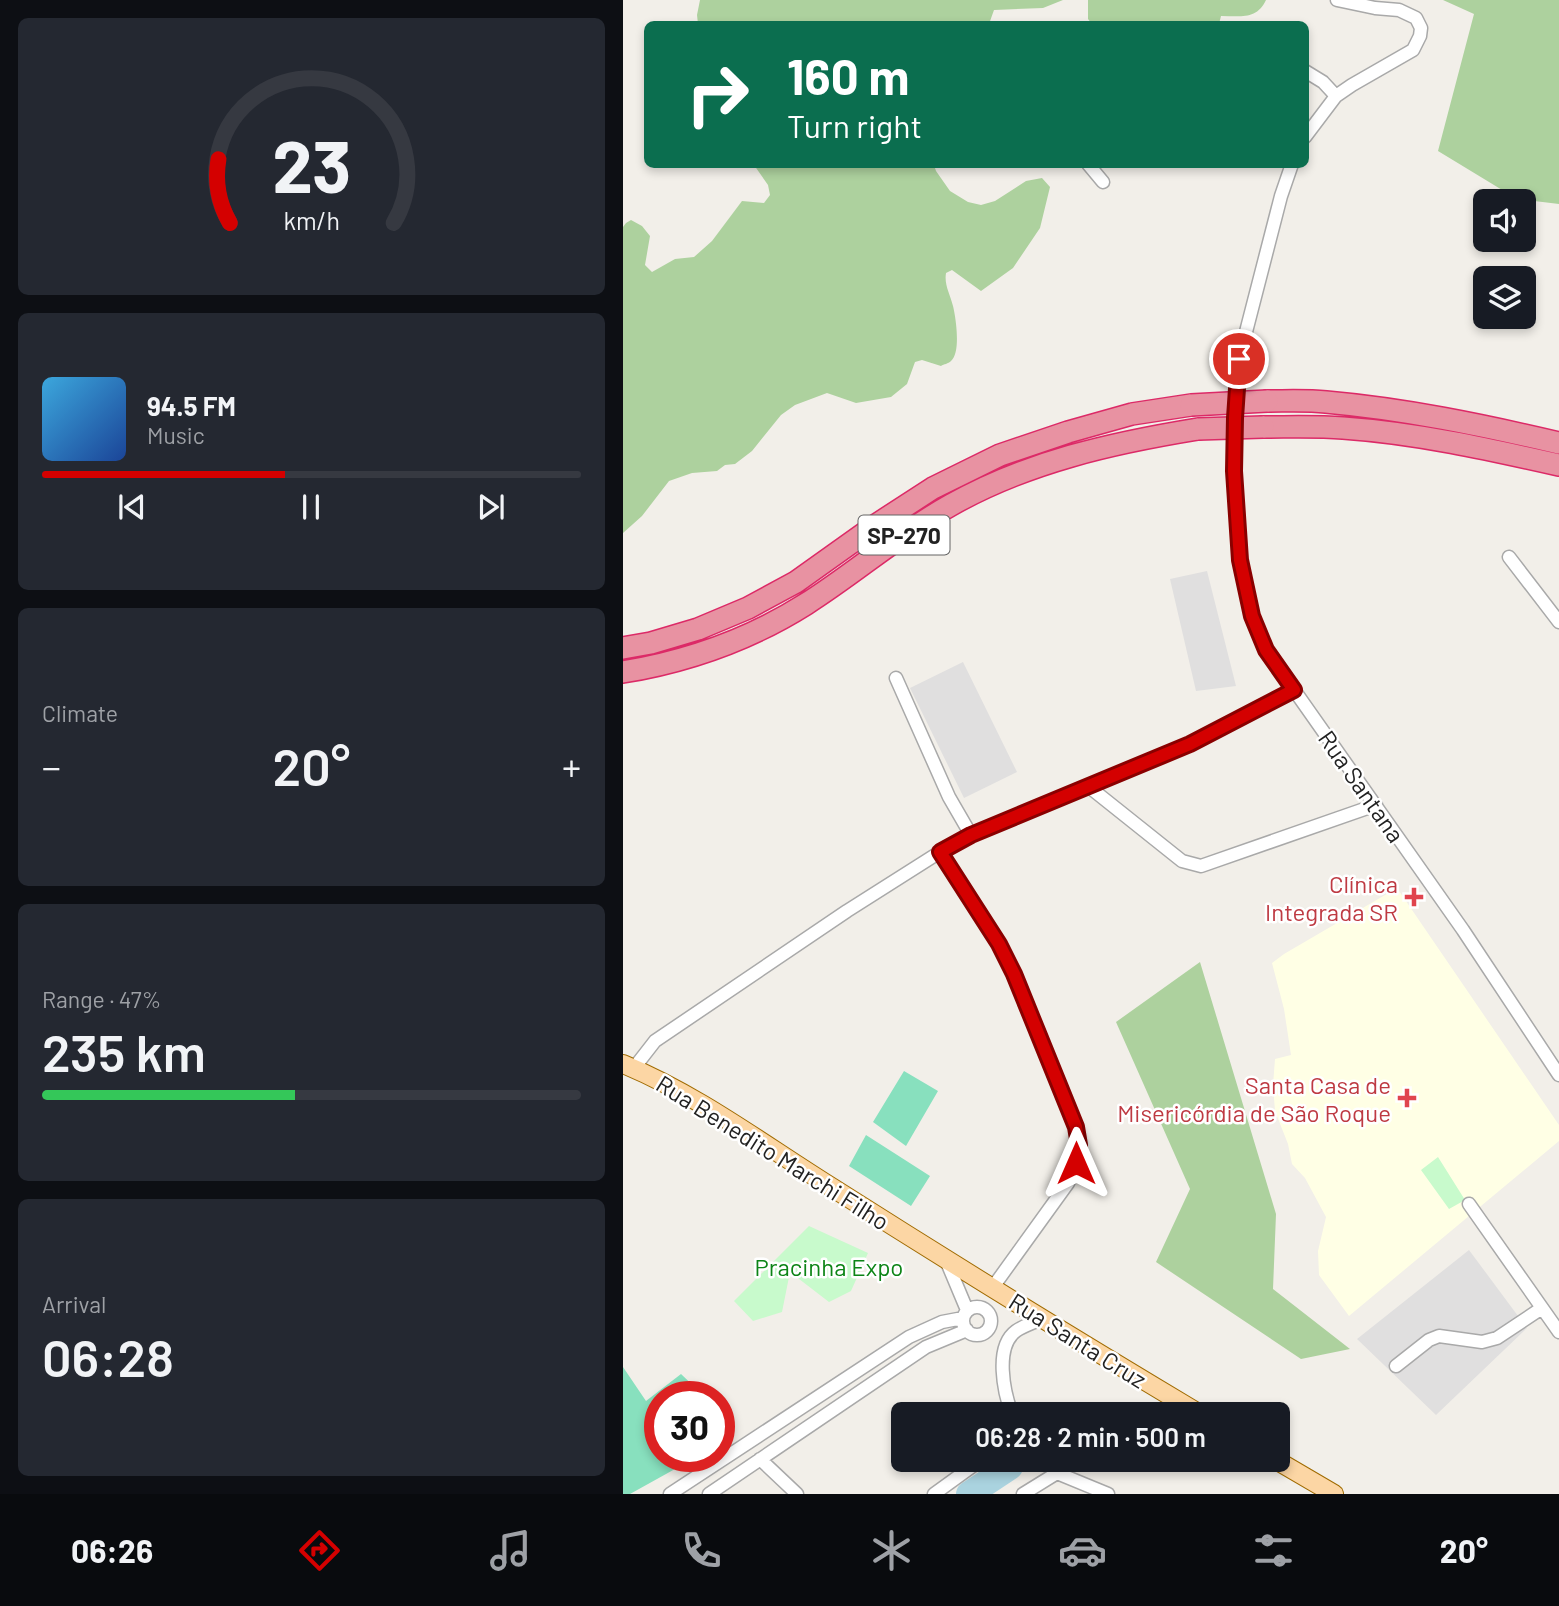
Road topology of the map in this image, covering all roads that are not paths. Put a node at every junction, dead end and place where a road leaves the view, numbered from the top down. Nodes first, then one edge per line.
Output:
1 (1337, 0) edge
2 (1309, 73) edge
3 (1336, 96) junction
4 (1309, 132) edge
5 (1091, 168) edge
6 (1291, 168) edge
7 (1103, 182) dead end
8 (1559, 443) edge
9 (1559, 465) edge
10 (1509, 558) dead end
11 (1559, 622) edge
12 (623, 648) edge
13 (623, 672) edge
14 (896, 678) dead end
15 (1294, 690) junction
16 (1088, 786) junction
17 (1376, 805) junction
18 (971, 835) junction
19 (940, 852) junction
20 (628, 1066) edge
21 (1559, 1075) edge
22 (1469, 1204) dead end
23 (946, 1259) junction
24 (993, 1287) junction
25 (1542, 1308) junction
26 (1041, 1319) junction
27 (966, 1320) junction
28 (989, 1327) junction
29 (1559, 1332) edge
30 (1008, 1340) junction
31 (1396, 1366) dead end
32 (1007, 1402) edge
33 (1179, 1402) edge
34 (760, 1459) junction
35 (1290, 1468) edge
36 (964, 1472) edge
37 (1057, 1473) joint
38 (670, 1494) edge
39 (709, 1494) edge
40 (797, 1494) edge
41 (933, 1494) edge
42 (1024, 1494) edge
43 (1108, 1494) edge
44 (1334, 1494) edge

1 - 3 street
2 - 3 street
3 - 4 street
5 - 7 street
6 - 15 street, Rua Santana
8 - 12 highway, SP-270, bridge
9 - 13 highway, SP-270, bridge
10 - 11 street
14 - 18 street
15 - 16 street
15 - 17 street, Rua Santana
16 - 17 street
16 - 18 street
17 - 21 street, Rua Santana
18 - 19 street
19 - 20 street
19 - 24 street
20 - 23 main road, Rua Benedito Marchi Filho
22 - 25 street
23 - 24 main road, Rua Benedito Marchi Filho
23 - 27 street
24 - 26 main road, Rua Santa Cruz
25 - 29 street
25 - 31 street
26 - 30 street
26 - 33 main road, Rua Santa Cruz
27 - 28 street
27 - 28 street
27 - 34 street
27 - 38 street
28 - 30 street
30 - 32 street
34 - 39 street
34 - 40 street
35 - 44 main road
36 - 41 street
37 - 42 street
37 - 43 street

